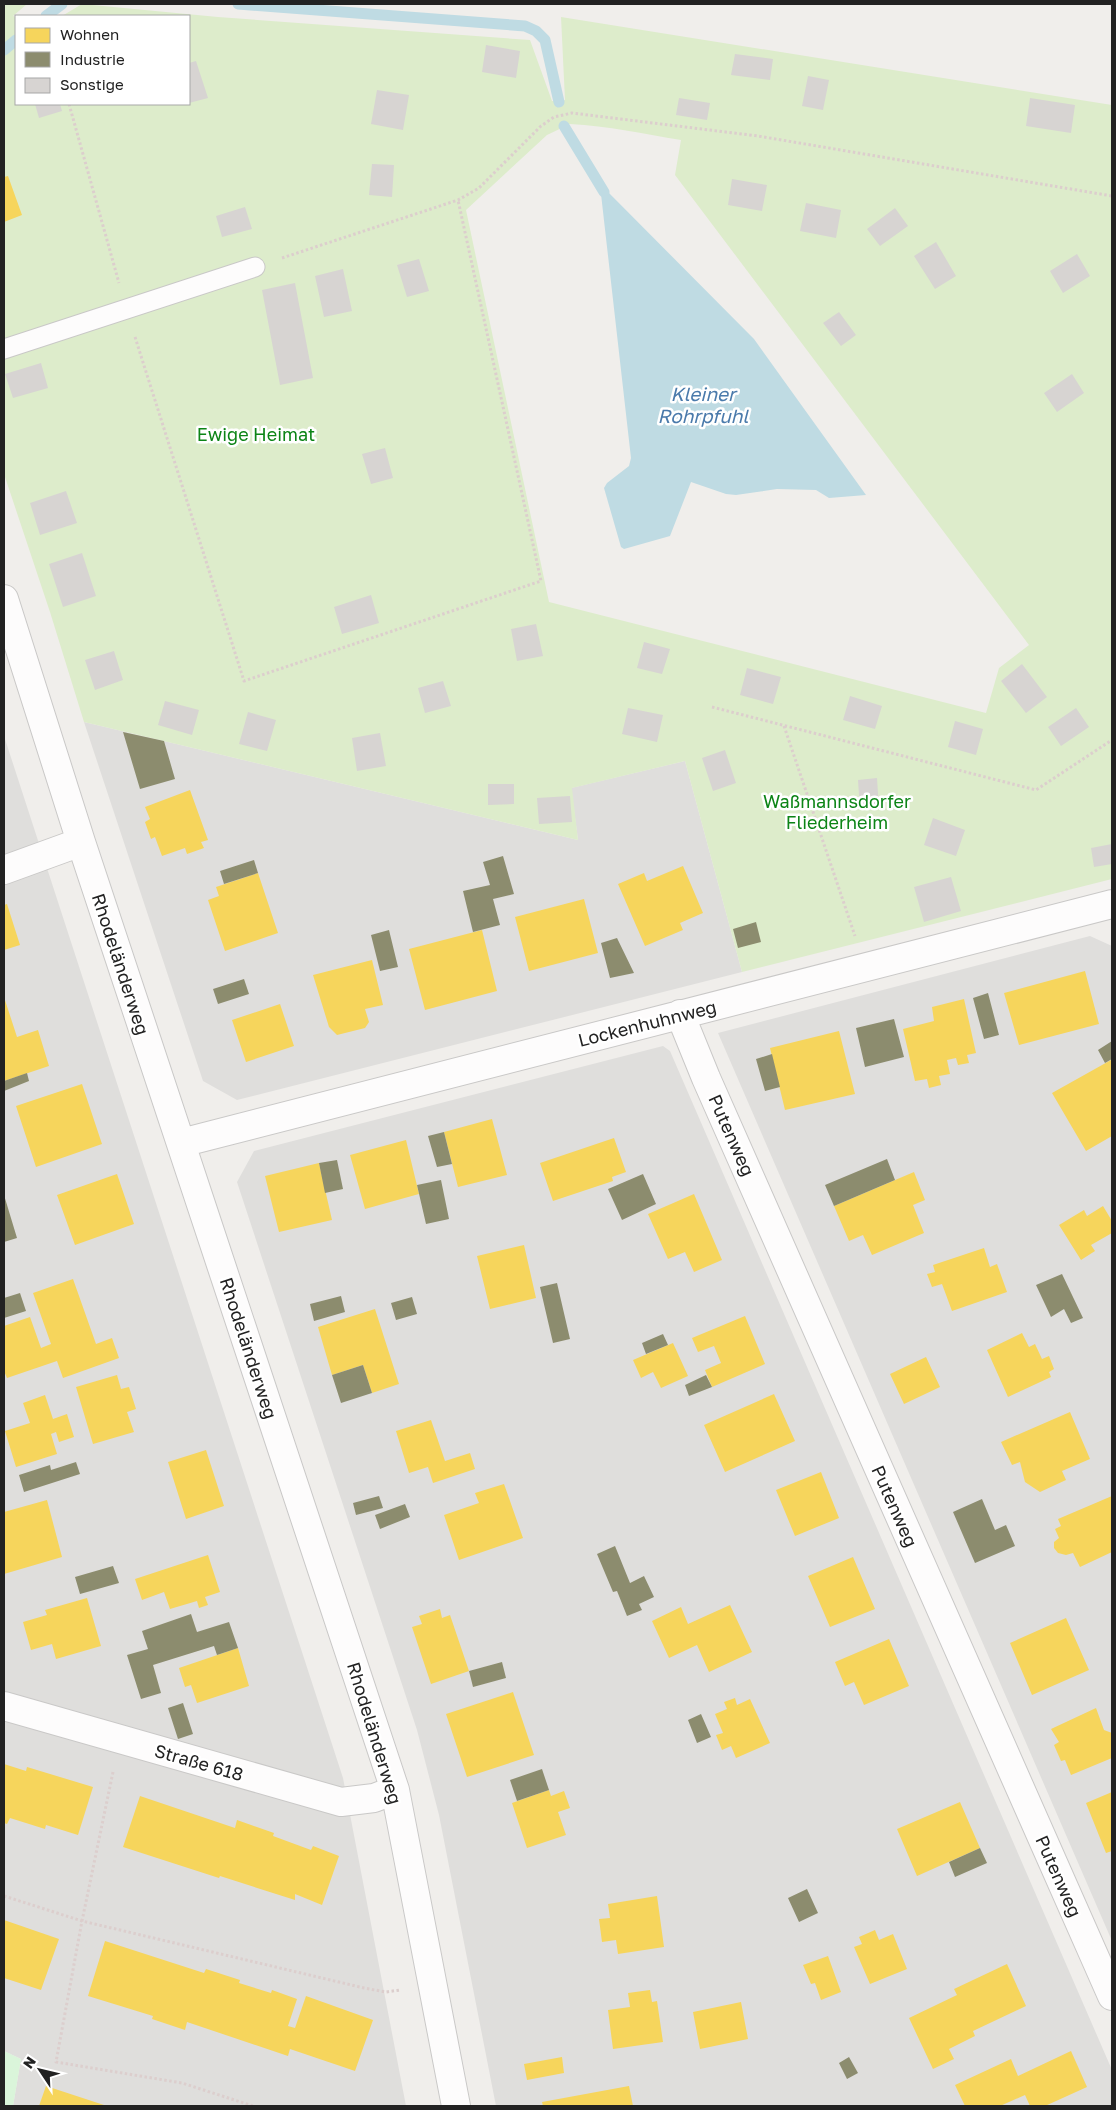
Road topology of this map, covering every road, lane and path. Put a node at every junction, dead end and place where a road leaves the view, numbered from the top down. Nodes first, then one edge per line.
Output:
1 (70, 105) edge
2 (1112, 196) edge
3 (458, 200) junction
4 (255, 267) joint
5 (127, 309) junction
6 (4, 349) edge
7 (4, 599) edge
8 (712, 707) dead end
9 (784, 726) junction
10 (1112, 740) edge
11 (81, 842) junction
12 (4, 870) edge
13 (1112, 904) edge
14 (857, 940) dead end
15 (680, 1014) junction
16 (181, 1143) junction
17 (4, 1706) edge
18 (113, 1770) dead end
19 (395, 1790) junction
20 (4, 1896) edge
21 (82, 1921) junction
22 (433, 1986) junction
23 (1112, 1996) edge
24 (253, 2106) edge
25 (456, 2106) edge

1 - 5 path
2 - 3 path
3 - 4 path
3 - 5 path
4 - 5 lane
5 - 6 lane
7 - 11 street, Rhodeländerweg
8 - 9 path
9 - 10 path
9 - 14 path
11 - 12 street
11 - 16 street, Rhodeländerweg
13 - 15 street, Lockenhuhnweg
15 - 16 street, Lockenhuhnweg
15 - 23 street, Putenweg
16 - 19 street, Rhodeländerweg
17 - 19 street, Straße 618
18 - 21 path
19 - 22 street, Rhodeländerweg
20 - 21 path
21 - 22 path
21 - 24 path
22 - 25 street, Rhodeländerweg

